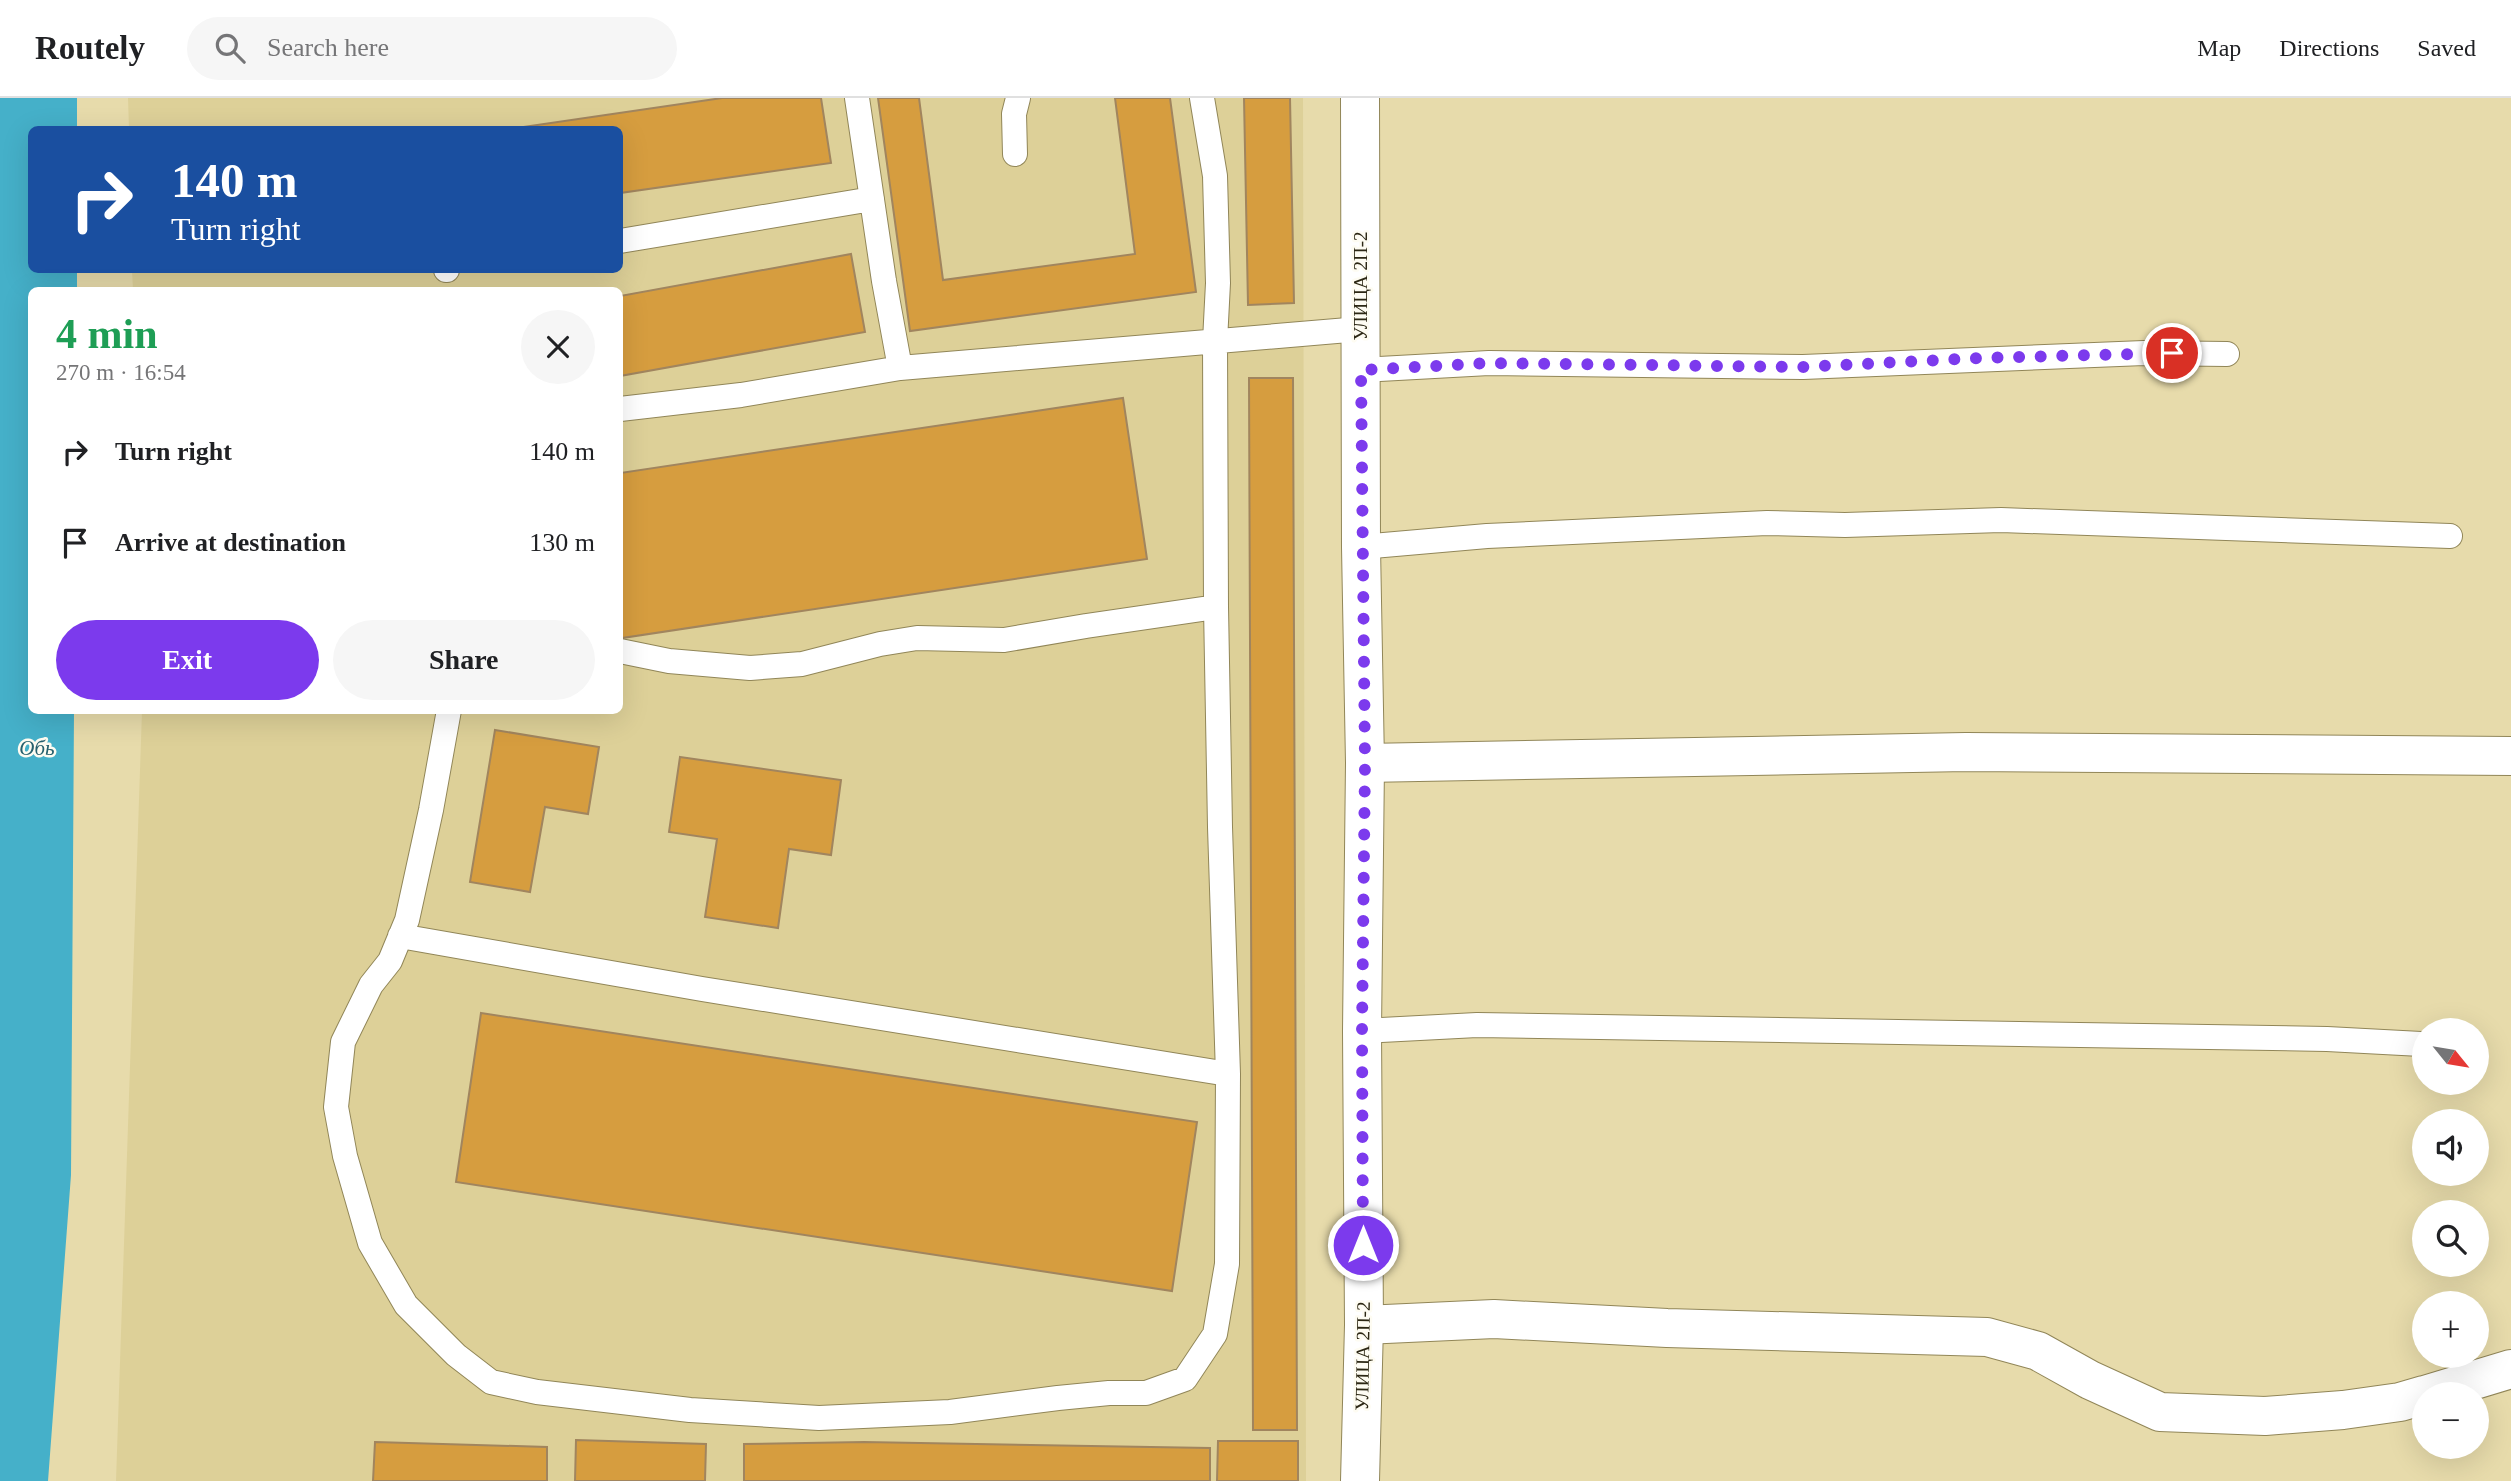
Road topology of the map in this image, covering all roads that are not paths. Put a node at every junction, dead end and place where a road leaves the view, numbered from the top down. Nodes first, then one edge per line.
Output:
1 (857, 98) edge
2 (1018, 98) edge
3 (1202, 98) edge
4 (1360, 98) edge
5 (1015, 154) dead end
6 (872, 199) junction
7 (623, 240) edge
8 (1360, 328) junction
9 (1216, 341) junction
10 (2227, 354) dead end
11 (900, 368) junction
12 (1361, 370) junction
13 (623, 409) edge
14 (2450, 536) dead end
15 (1361, 547) junction
16 (1216, 607) junction
17 (623, 652) edge
18 (448, 714) edge
19 (2511, 756) edge
20 (1365, 763) junction
21 (400, 936) junction
22 (1362, 1031) junction
23 (2412, 1044) edge
24 (1228, 1074) junction
25 (1364, 1325) junction
26 (2511, 1369) edge
27 (2468, 1382) edge
28 (2412, 1398) edge
29 (1360, 1481) edge

1 - 6 lane
2 - 5 lane
3 - 9 lane
4 - 8 street, УЛИЦА 2П-2
6 - 7 lane
6 - 11 lane
8 - 9 lane
8 - 12 street, УЛИЦА 2П-2
9 - 11 lane
9 - 16 lane
10 - 12 lane
11 - 13 lane
12 - 15 street, УЛИЦА 2П-2
14 - 15 lane
15 - 20 street, УЛИЦА 2П-2
16 - 17 lane
16 - 24 lane
18 - 21 lane
19 - 20 street
20 - 22 street, УЛИЦА 2П-2
21 - 24 lane
21 - 24 lane
22 - 23 lane
22 - 25 street, УЛИЦА 2П-2
25 - 28 street
25 - 29 street, УЛИЦА 2П-2
26 - 27 street

